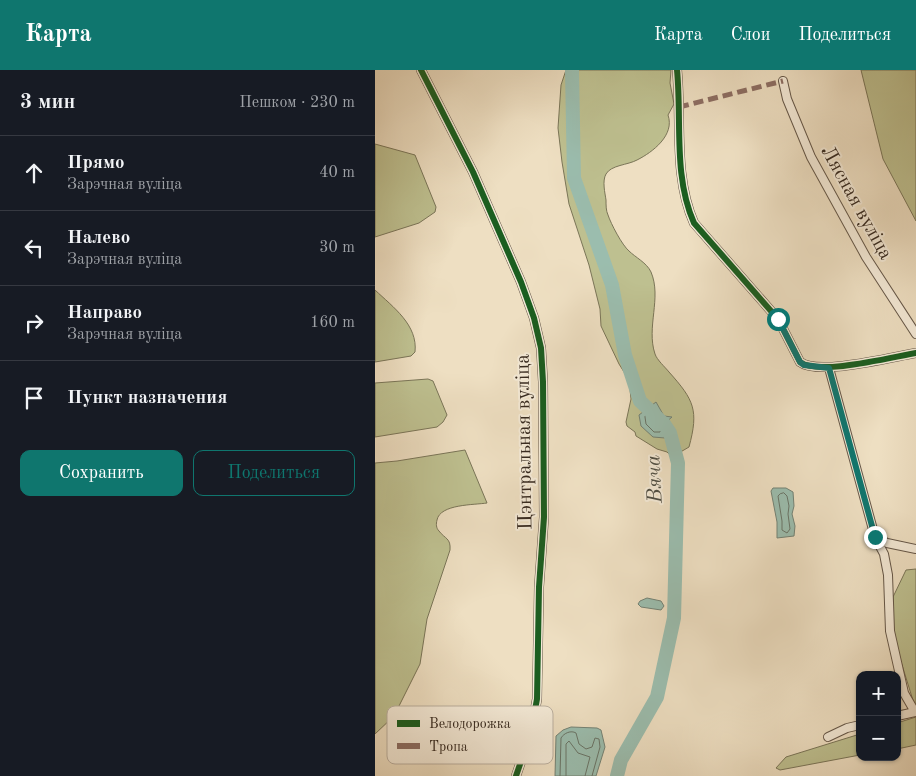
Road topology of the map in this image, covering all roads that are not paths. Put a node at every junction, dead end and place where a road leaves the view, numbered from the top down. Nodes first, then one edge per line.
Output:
1 (421, 70) edge
2 (677, 70) edge
3 (783, 81) dead end
4 (916, 334) edge
5 (916, 353) edge
6 (829, 368) junction
7 (875, 537) junction
8 (916, 549) edge
9 (899, 671) edge
10 (901, 680) edge
11 (536, 706) edge
12 (901, 715) edge
13 (856, 725) edge
14 (828, 737) dead end
15 (521, 764) edge
16 (517, 776) edge

1 - 11 street, Цэнтральная вуліца
2 - 6 street
3 - 4 street, Лясная вуліца
5 - 6 street
6 - 7 street
7 - 8 street
7 - 9 street
10 - 12 street
13 - 14 street
15 - 16 street, Цэнтральная вуліца

